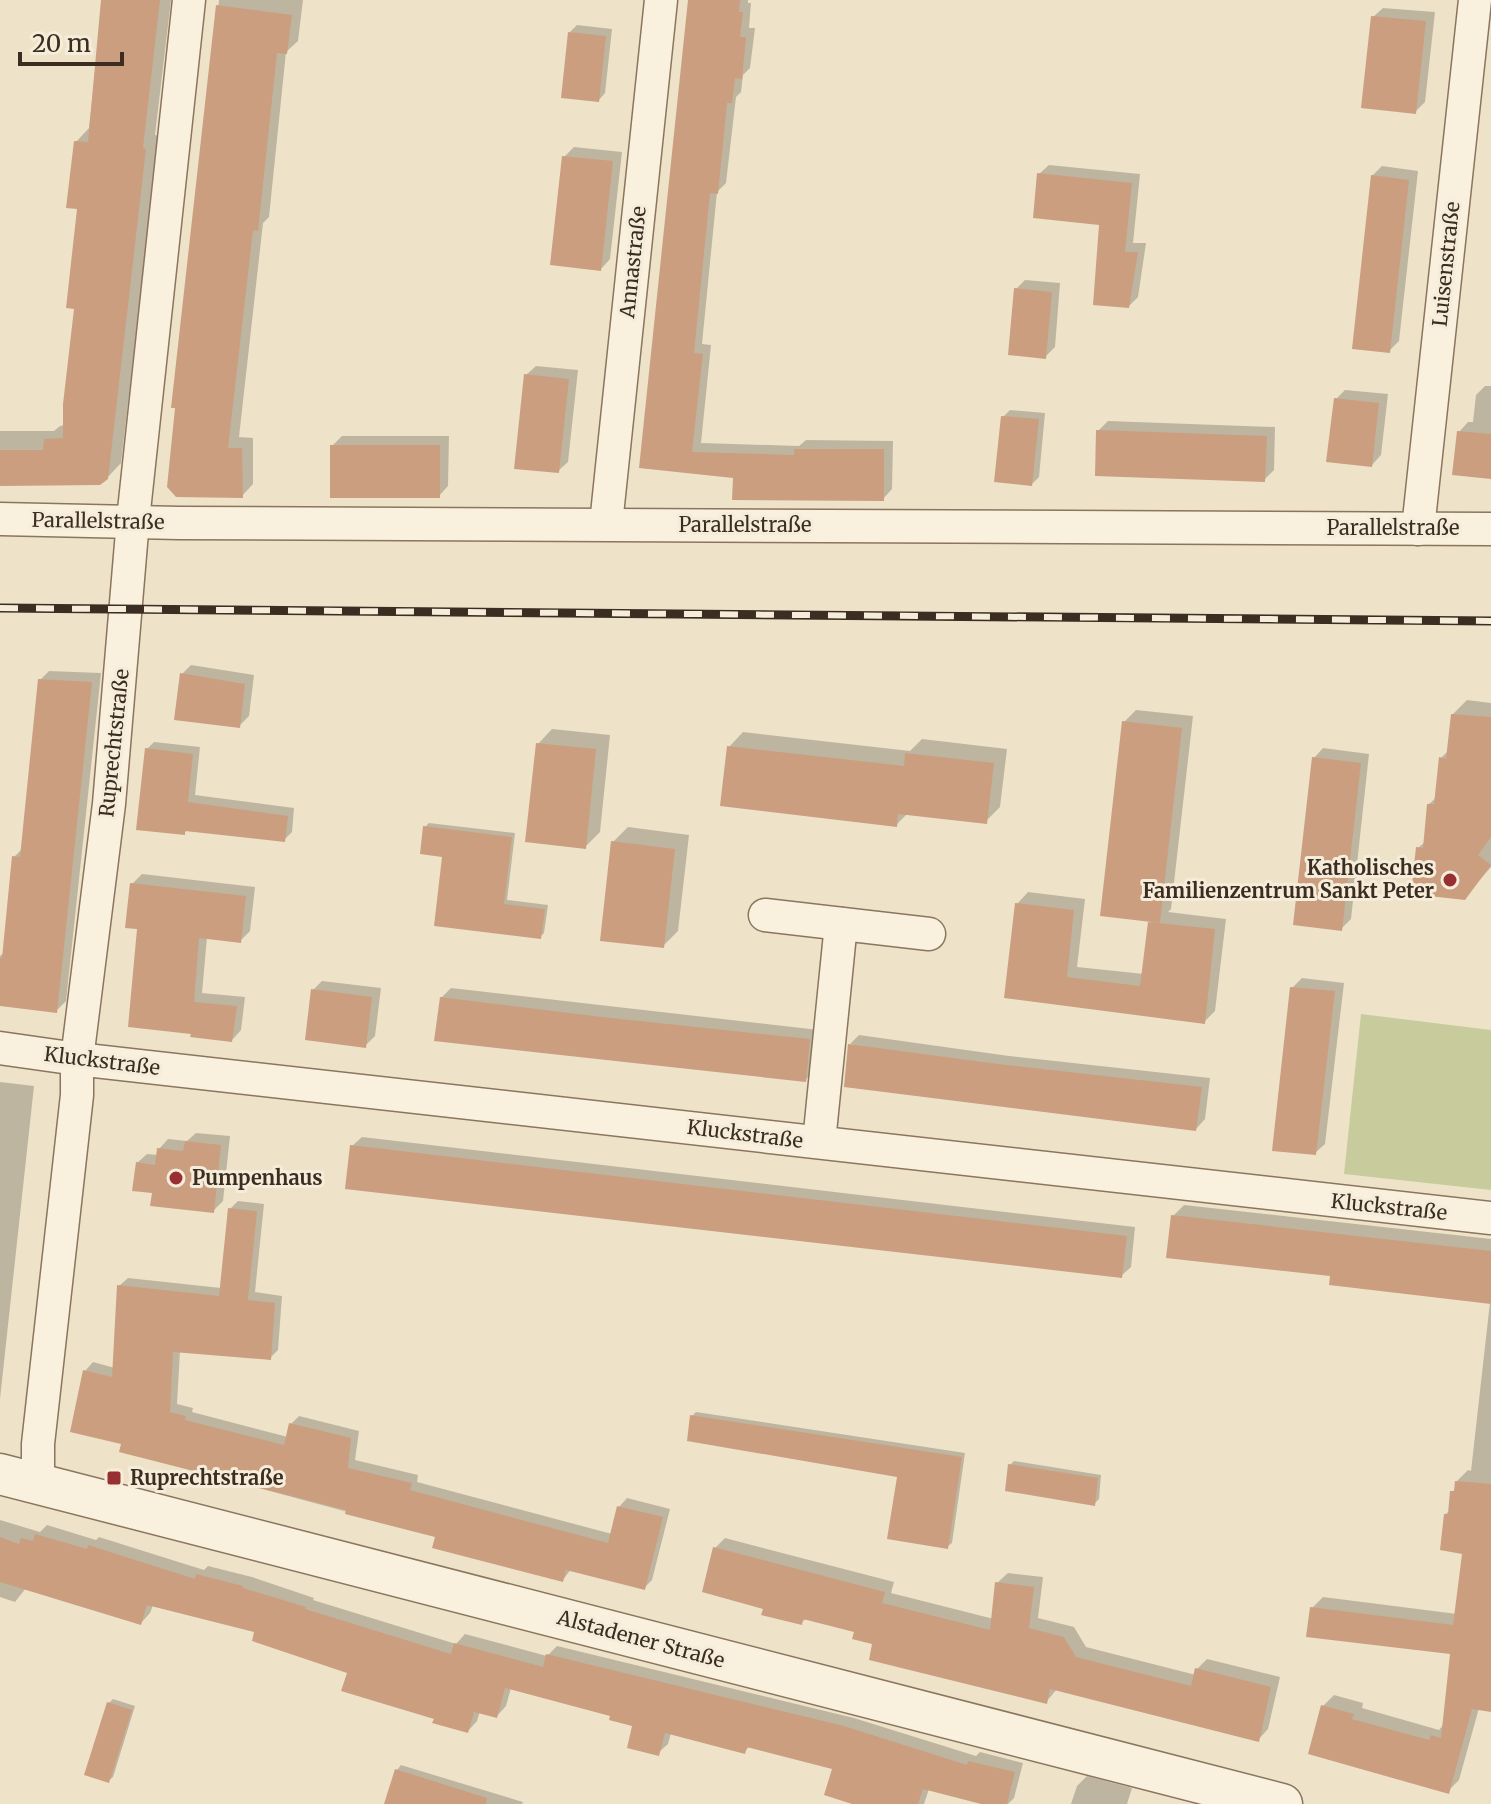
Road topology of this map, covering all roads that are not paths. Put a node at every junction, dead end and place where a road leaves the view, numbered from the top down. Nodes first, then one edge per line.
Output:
1 (189, 0) edge
2 (661, 0) edge
3 (1475, 0) edge
4 (0, 519) edge
5 (133, 520) junction
6 (606, 524) junction
7 (1418, 529) junction
8 (1491, 529) edge
9 (765, 915) dead end
10 (841, 924) junction
11 (929, 934) dead end
12 (0, 1048) edge
13 (77, 1059) junction
14 (819, 1142) junction
15 (1491, 1218) edge
16 (0, 1474) edge
17 (38, 1485) junction
18 (1282, 1804) edge

1 - 5 street, Ruprechtstraße
2 - 6 street, Annastraße
3 - 7 street, Luisenstraße
4 - 5 street, Parallelstraße
5 - 6 street, Parallelstraße
5 - 13 street, Ruprechtstraße
6 - 7 street, Parallelstraße
7 - 8 street, Parallelstraße
9 - 10 street
10 - 11 street
10 - 14 street
12 - 13 street, Kluckstraße
13 - 14 street, Kluckstraße
13 - 17 street, Ruprechtstraße
14 - 15 street, Kluckstraße
16 - 17 street, Alstadener Straße
17 - 18 street, Alstadener Straße

